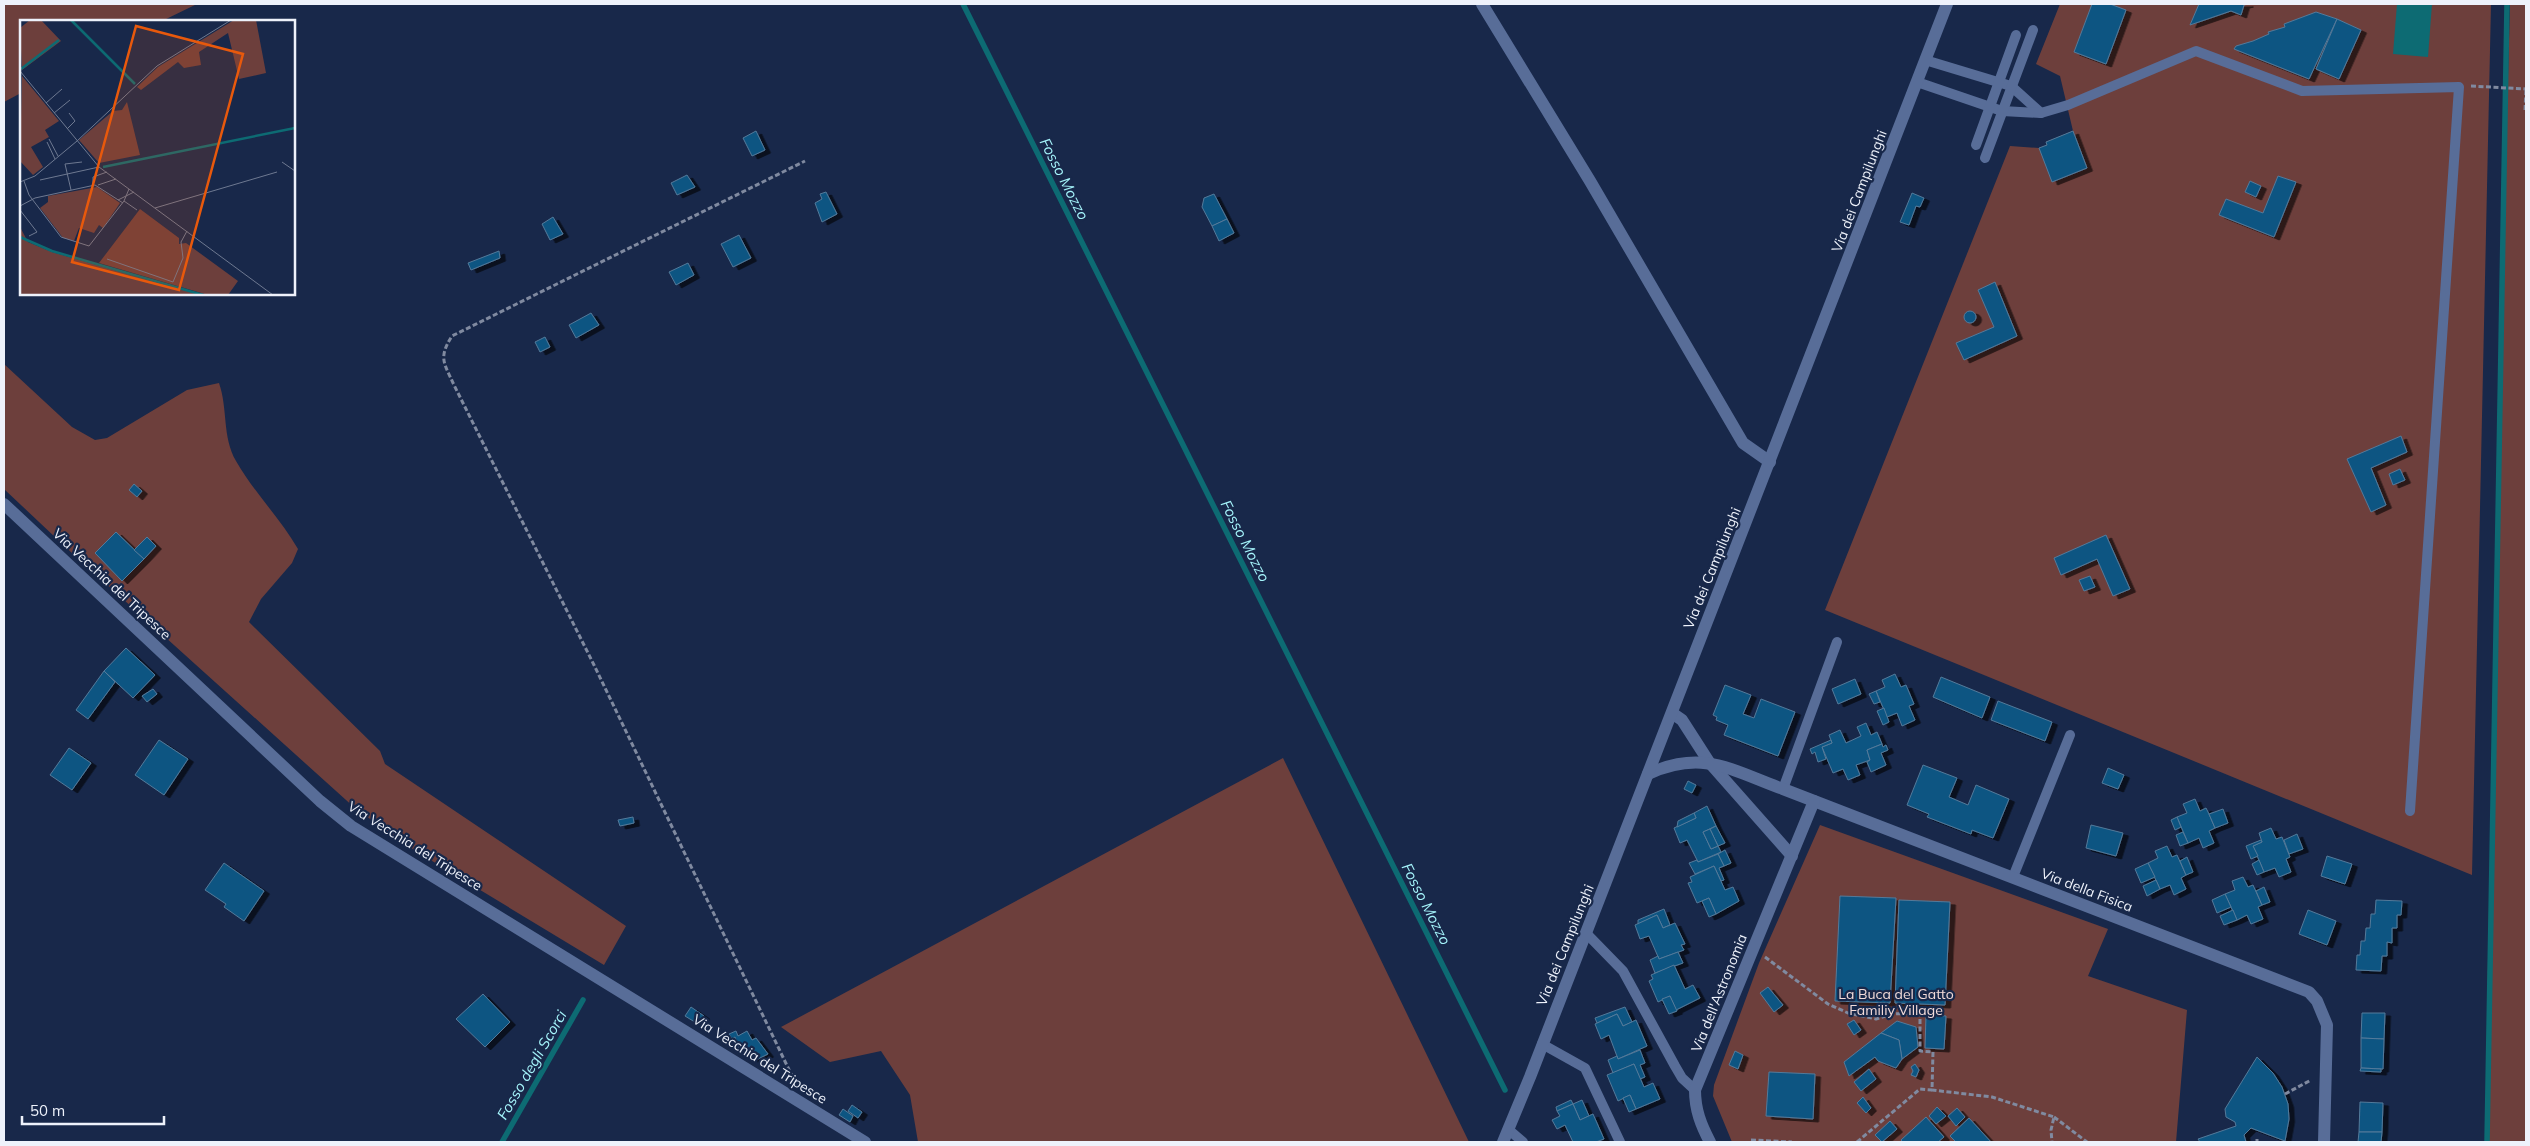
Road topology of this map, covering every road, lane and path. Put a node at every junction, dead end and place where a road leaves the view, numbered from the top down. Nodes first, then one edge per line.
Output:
1 (1482, 4) edge
2 (1947, 4) edge
3 (2033, 30) dead end
4 (2016, 35) dead end
5 (1925, 60) junction
6 (1917, 82) junction
7 (1998, 82) junction
8 (2011, 86) junction
9 (2491, 87) dead end
10 (2526, 89) edge
11 (1990, 107) junction
12 (2525, 110) dead end
13 (2002, 111) junction
14 (2040, 113) junction
15 (1976, 145) dead end
16 (1985, 158) dead end
17 (805, 160) dead end
18 (1770, 462) junction
19 (4, 504) edge
20 (1837, 642) dead end
21 (1672, 713) junction
22 (2070, 735) dead end
23 (1709, 762) junction
24 (1648, 774) junction
25 (1783, 789) junction
26 (1814, 801) junction
27 (2410, 811) dead end
28 (1792, 856) junction
29 (2013, 877) junction
30 (1586, 933) junction
31 (1753, 950) junction
32 (1542, 1044) junction
33 (2325, 1073) junction
34 (1695, 1090) junction
35 (1932, 1090) junction
36 (2285, 1094) dead end
37 (805, 1104) junction
38 (2054, 1117) junction
39 (1509, 1130) junction
40 (1752, 1140) dead end
41 (865, 1142) edge
42 (1503, 1142) edge
43 (1523, 1142) edge
44 (1620, 1142) edge
45 (1708, 1142) edge
46 (1792, 1142) edge
47 (1857, 1142) edge
48 (2052, 1142) edge
49 (2087, 1142) edge
50 (2324, 1142) edge

1 - 18 street
2 - 5 street, Via dei Campilunghi
3 - 8 lane
4 - 7 lane
5 - 6 street, Via dei Campilunghi
5 - 7 lane
6 - 11 lane
6 - 18 street, Via dei Campilunghi
7 - 8 lane
7 - 11 lane
8 - 13 lane
8 - 14 lane
9 - 10 path
10 - 12 path
11 - 13 lane
11 - 15 lane
13 - 14 lane
13 - 16 lane
14 - 27 lane
17 - 37 path
18 - 21 street, Via dei Campilunghi
19 - 37 street, Via Vecchia del Tripesce
20 - 25 lane
21 - 23 street
21 - 24 street, Via dei Campilunghi
22 - 29 lane
23 - 24 street, Via della Fisica
23 - 25 street, Via della Fisica
23 - 28 street
24 - 30 street, Via dei Campilunghi
25 - 26 street, Via della Fisica
26 - 28 street, Via dell'Astronomia
26 - 29 street, Via della Fisica
28 - 31 street, Via dell'Astronomia
29 - 33 street, Via della Fisica
30 - 32 street, Via dei Campilunghi
30 - 34 lane
31 - 34 street, Via dell'Astronomia
31 - 35 path
32 - 39 street, Via dei Campilunghi
32 - 44 lane
33 - 36 path
33 - 50 street, Via della Fisica
34 - 45 street, Via dell'Astronomia
35 - 38 path
35 - 47 path
37 - 41 street, Via Vecchia del Tripesce
38 - 48 path
38 - 49 path
39 - 42 street, Via dei Campilunghi
39 - 43 lane
40 - 46 path

